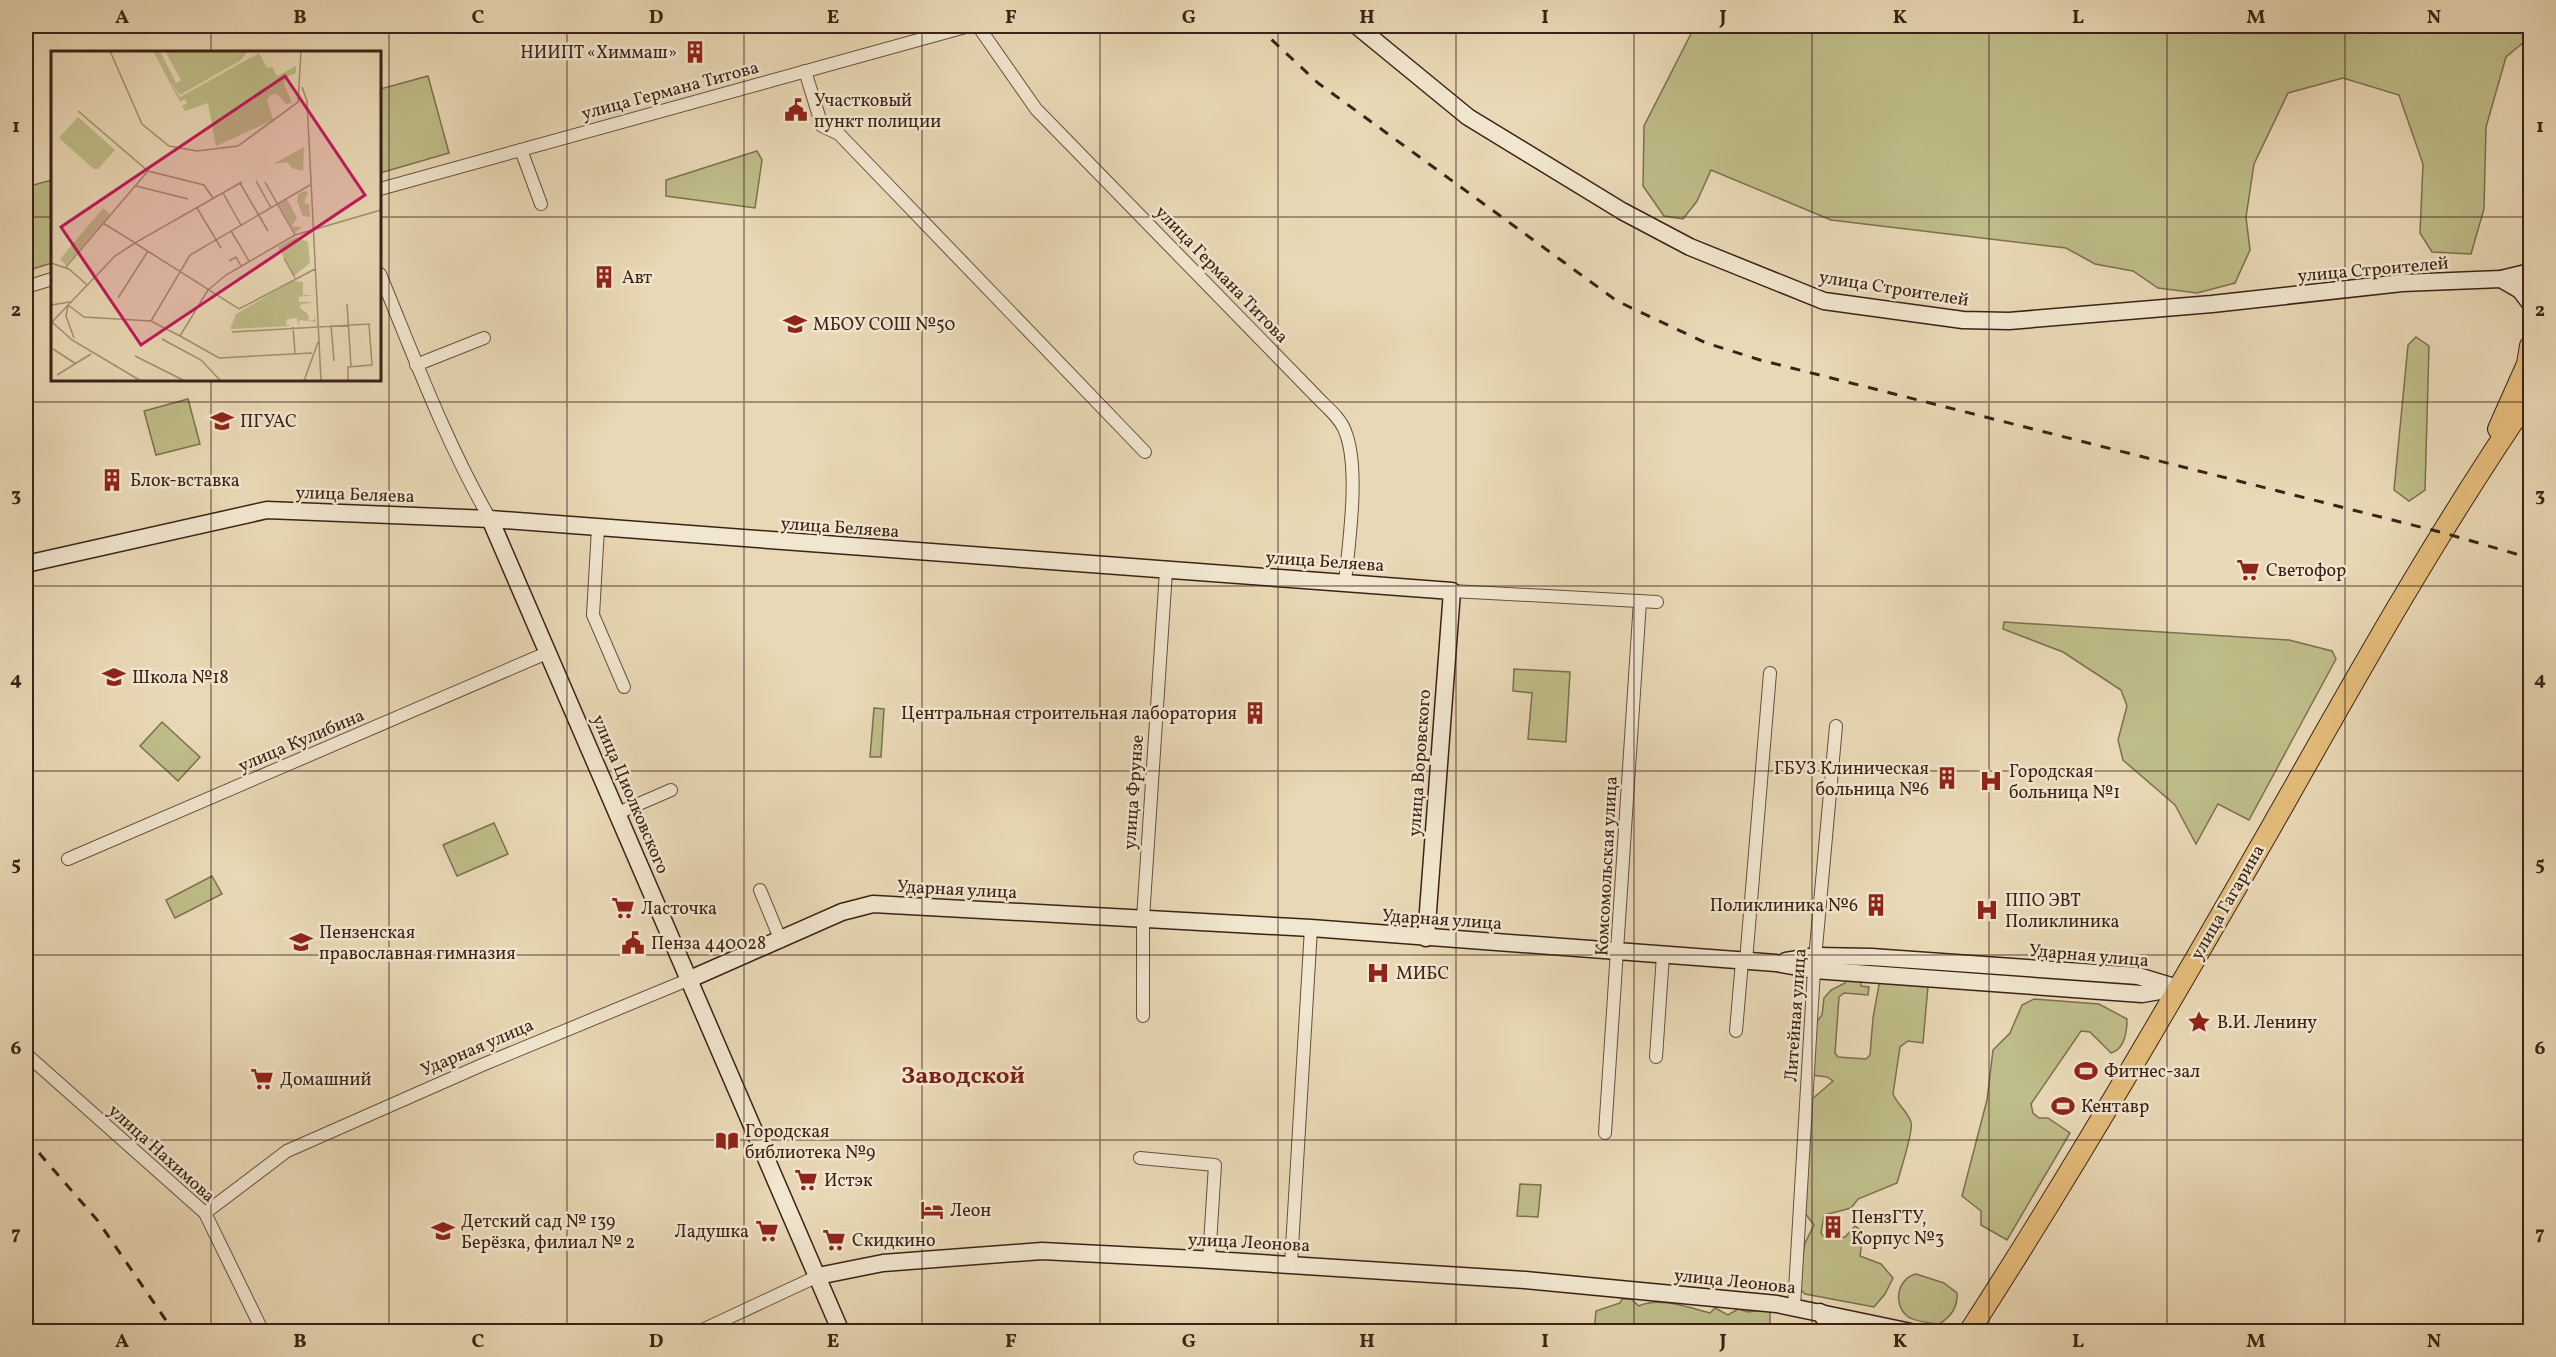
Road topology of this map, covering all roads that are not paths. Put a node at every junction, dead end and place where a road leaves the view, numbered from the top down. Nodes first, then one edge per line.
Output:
1 (969, 26) edge
2 (978, 26) edge
3 (1357, 26) edge
4 (805, 71) junction
5 (521, 150) junction
6 (381, 189) edge
7 (541, 204) dead end
8 (2530, 272) edge
9 (381, 277) edge
10 (51, 279) edge
11 (2501, 279) junction
12 (26, 287) edge
13 (2530, 303) edge
14 (484, 338) dead end
15 (2530, 346) edge
16 (416, 365) junction
17 (2530, 397) edge
18 (1145, 452) dead end
19 (2480, 470) junction
20 (490, 519) junction
21 (598, 528) junction
22 (26, 564) edge
23 (1166, 571) junction
24 (1345, 582) junction
25 (1452, 591) junction
26 (1640, 602) junction
27 (1657, 602) dead end
28 (549, 652) junction
29 (1770, 673) dead end
30 (624, 687) dead end
31 (1836, 726) dead end
32 (671, 790) dead end
33 (618, 813) junction
34 (68, 859) dead end
35 (760, 890) dead end
36 (1143, 918) junction
37 (1311, 928) junction
38 (1426, 938) junction
39 (781, 940) junction
40 (1619, 952) junction
41 (1663, 955) junction
42 (1744, 961) junction
43 (1816, 963) junction
44 (690, 980) junction
45 (2177, 988) junction
46 (1143, 1016) dead end
47 (1736, 1030) dead end
48 (26, 1054) edge
49 (1656, 1057) dead end
50 (1605, 1133) dead end
51 (1140, 1158) dead end
52 (205, 1214) junction
53 (1209, 1260) junction
54 (1291, 1264) junction
55 (818, 1276) junction
56 (1808, 1309) junction
57 (263, 1332) edge
58 (698, 1332) edge
59 (841, 1332) edge
60 (1833, 1332) edge
61 (1911, 1332) edge
62 (1970, 1332) edge

1 - 4 street, улица Германа Титова
2 - 24 street, улица Германа Титова
3 - 11 main road, улица Строителей
4 - 5 street, улица Германа Титова
4 - 18 street
5 - 6 street, улица Германа Титова
5 - 7 street
8 - 11 main road, улица Строителей
9 - 16 street, улица Циолковского
10 - 12 street
11 - 13 main road
14 - 16 street
15 - 19 main road
16 - 20 street, улица Циолковского
17 - 19 main road
19 - 45 main road, улица Гагарина
20 - 21 main road, улица Беляева
20 - 22 main road, улица Беляева
20 - 28 main road, улица Циолковского
21 - 23 main road, улица Беляева
21 - 30 street
23 - 24 main road, улица Беляева
23 - 36 street, улица Фрунзе
24 - 25 main road, улица Беляева
25 - 26 street, улица Беляева
25 - 38 main road, улица Воровского
26 - 27 street, улица Беляева
26 - 40 street, Комсомольская улица
28 - 33 main road, улица Циолковского
28 - 34 street, улица Кулибина
29 - 42 street
31 - 43 street, Литейная улица
32 - 33 street
33 - 44 main road, улица Циолковского
35 - 39 street
36 - 37 main road, Ударная улица
36 - 39 main road, Ударная улица
36 - 46 street, улица Фрунзе
37 - 38 main road, Ударная улица
37 - 54 street
38 - 40 main road, Ударная улица
39 - 44 main road, Ударная улица
40 - 41 main road, Ударная улица
40 - 50 street, Комсомольская улица
41 - 42 main road, Ударная улица
41 - 49 street
42 - 43 main road, Ударная улица
42 - 47 street
43 - 45 main road, Ударная улица
43 - 56 street, Литейная улица
44 - 52 street, Ударная улица
44 - 55 main road, улица Циолковского
45 - 62 main road, улица Гагарина
48 - 52 street, улица Нахимова
51 - 53 street
52 - 57 street, улица Нахимова
53 - 54 main road, улица Леонова
53 - 55 main road, улица Леонова
54 - 56 main road, улица Леонова
55 - 58 street, улица Леонова
55 - 59 main road, улица Циолковского
56 - 60 main road
56 - 61 main road, улица Леонова

